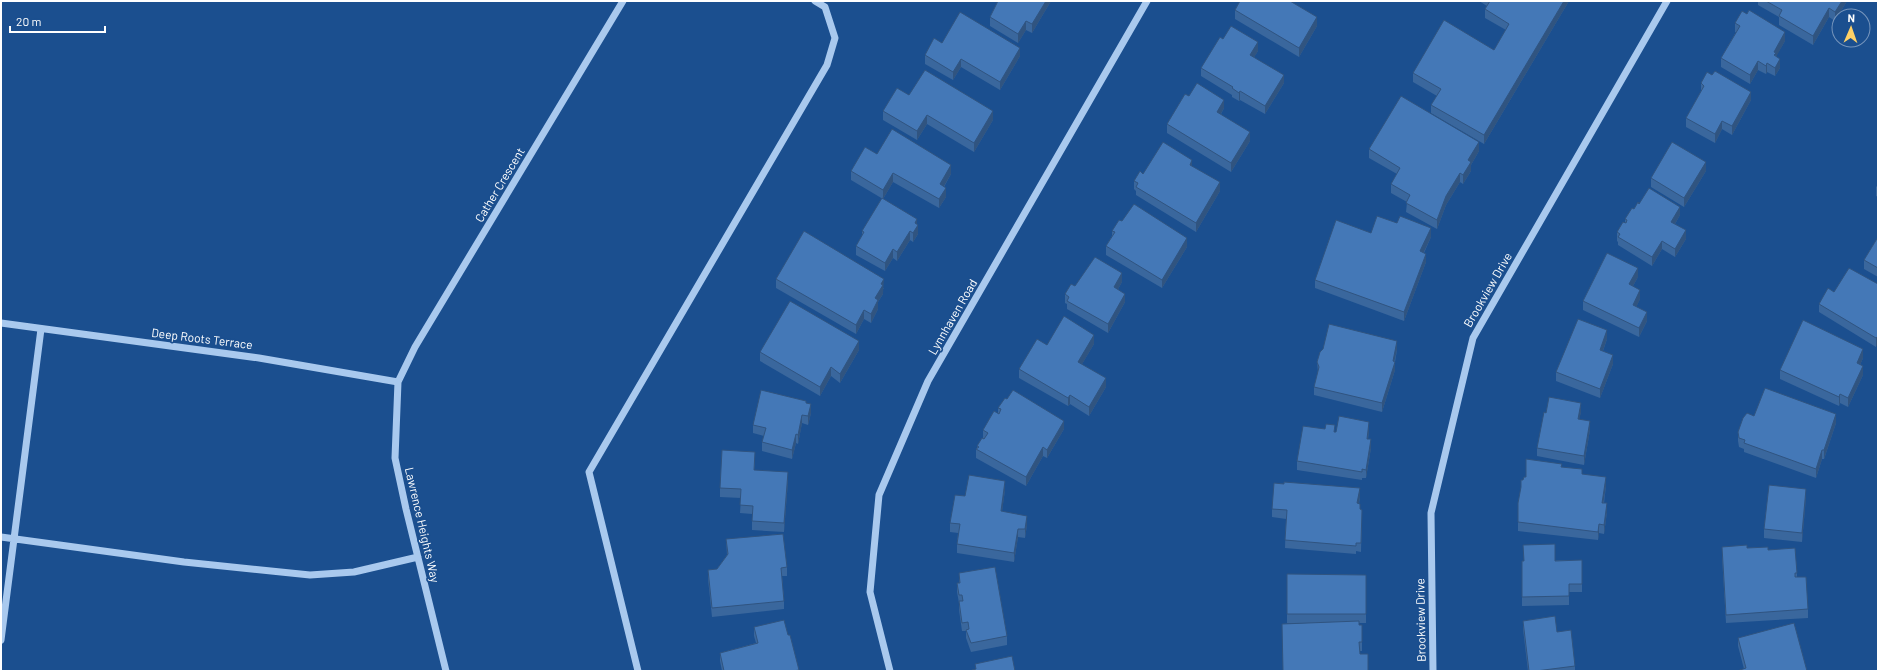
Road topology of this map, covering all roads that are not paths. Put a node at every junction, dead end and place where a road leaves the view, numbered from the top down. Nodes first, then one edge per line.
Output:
1 (623, 1) edge
2 (815, 1) edge
3 (1148, 1) edge
4 (1667, 1) edge
5 (1, 323) edge
6 (41, 329) junction
7 (398, 382) junction
8 (1, 537) edge
9 (14, 539) junction
10 (418, 557) junction
11 (1, 640) edge
12 (446, 671) edge
13 (638, 671) edge
14 (890, 671) edge
15 (1433, 671) edge

1 - 7 street, Cather Crescent
2 - 13 street
3 - 14 street, Lynnhaven Road
4 - 15 street, Brookview Drive
5 - 6 street, Deep Roots Terrace
6 - 7 street, Deep Roots Terrace
6 - 9 street
7 - 10 street, Lawrence Heights Way
8 - 9 street
9 - 10 street
9 - 11 street
10 - 12 street, Lawrence Heights Way

